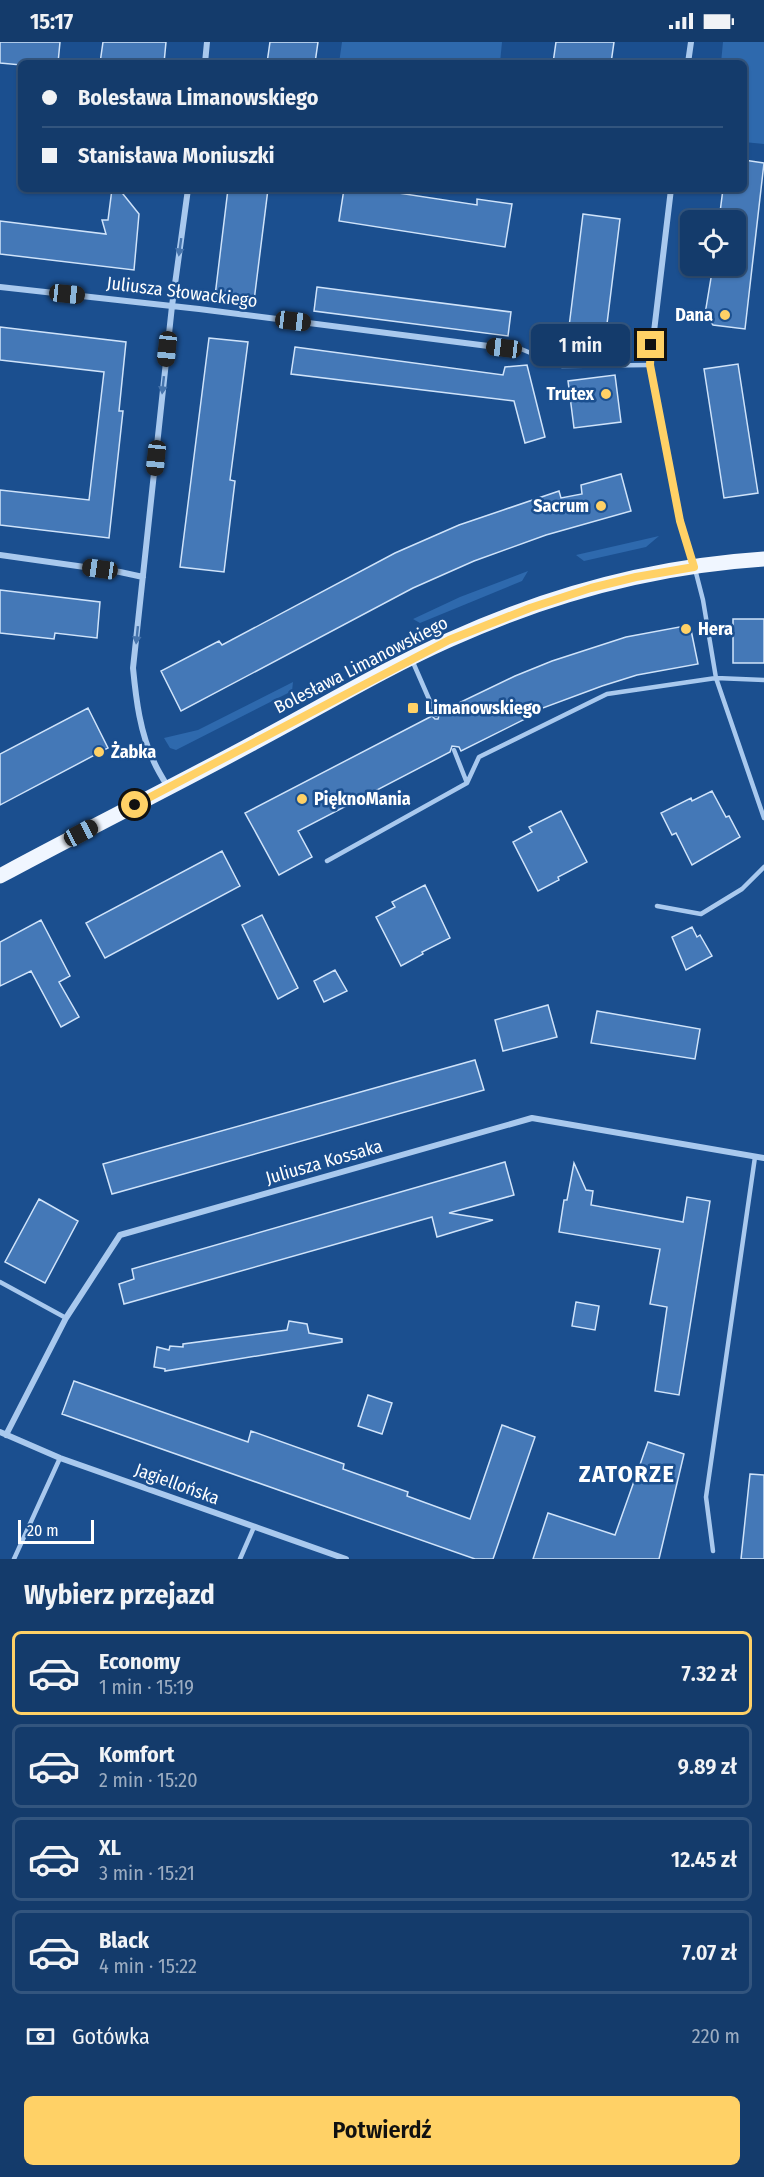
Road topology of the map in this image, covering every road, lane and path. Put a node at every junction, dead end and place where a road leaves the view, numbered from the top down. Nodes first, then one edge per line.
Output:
1 (207, 42) edge
2 (691, 42) edge
3 (205, 60) edge
4 (688, 60) edge
5 (188, 192) edge
6 (671, 192) edge
7 (0, 287) edge
8 (172, 306) junction
9 (504, 348) dead end
10 (521, 349) dead end
11 (650, 365) junction
12 (0, 555) edge
13 (764, 559) edge
14 (694, 567) junction
15 (143, 577) junction
16 (411, 659) junction
17 (716, 678) junction
18 (764, 680) edge
19 (436, 715) dead end
20 (453, 750) dead end
21 (467, 783) junction
22 (168, 787) junction
23 (764, 818) edge
24 (327, 861) dead end
25 (764, 867) edge
26 (0, 876) edge
27 (657, 906) dead end
28 (755, 1157) junction
29 (764, 1158) edge
30 (0, 1282) edge
31 (66, 1318) junction
32 (3, 1433) edge
33 (60, 1458) junction
34 (254, 1527) junction
35 (713, 1551) dead end
36 (14, 1559) edge
37 (240, 1559) edge
38 (346, 1559) edge

1 - 3 street
2 - 4 street
5 -> 8 street
6 - 11 street
7 - 8 street, Juliusza Słowackiego
8 - 9 street, Juliusza Słowackiego
8 -> 15 street
10 - 11 lane
11 - 14 street
12 - 15 street
13 - 14 main road, Bolesława Limanowskiego
14 - 16 main road, Bolesława Limanowskiego
14 - 17 lane
15 -> 22 street
16 - 19 lane
16 - 22 main road, Bolesława Limanowskiego
17 - 18 lane
17 - 21 lane
17 - 23 lane
20 - 21 lane
21 - 24 lane
22 - 26 main road, Bolesława Limanowskiego
25 - 27 lane
28 - 29 street, Juliusza Kossaka
28 - 31 street, Juliusza Kossaka
28 - 35 lane
30 - 31 lane
31 - 32 street, Juliusza Kossaka
32 - 33 street, Jagiellońska
33 - 34 street, Jagiellońska
33 - 36 lane
34 - 37 lane
34 - 38 street, Jagiellońska

